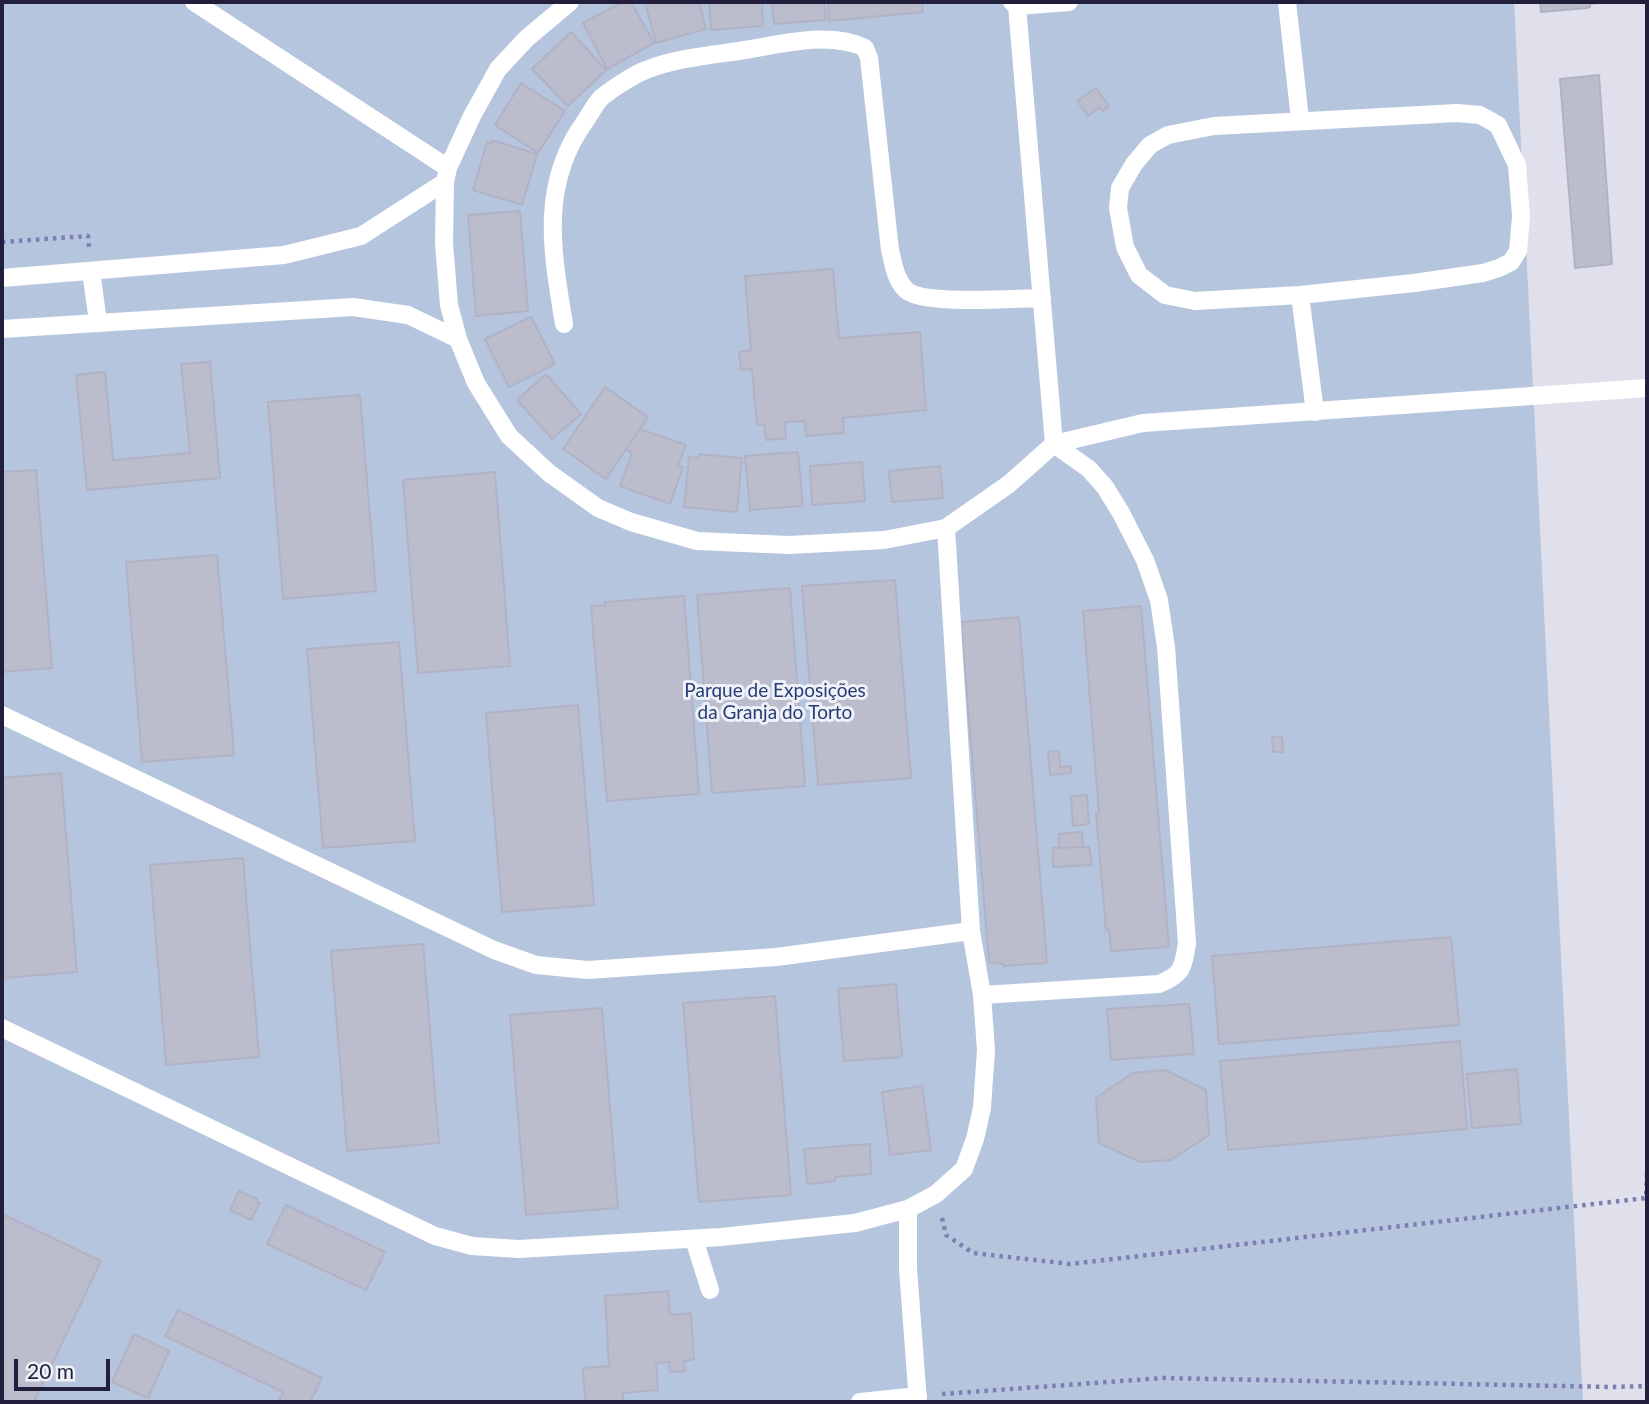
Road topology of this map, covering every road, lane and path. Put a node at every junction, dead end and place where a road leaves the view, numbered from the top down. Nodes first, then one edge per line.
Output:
1 (194, 2) edge
2 (570, 2) edge
3 (1069, 2) edge
4 (1287, 2) edge
5 (1014, 4) edge
6 (1300, 120) junction
7 (446, 175) junction
8 (2, 242) edge
9 (91, 271) junction
10 (2, 278) edge
11 (1300, 295) junction
12 (1042, 298) junction
13 (99, 322) junction
14 (564, 324) dead end
15 (2, 329) edge
16 (458, 339) junction
17 (1647, 388) edge
18 (1315, 412) junction
19 (1054, 444) junction
20 (946, 528) junction
21 (2, 715) edge
22 (971, 931) junction
23 (982, 995) junction
24 (2, 1028) edge
25 (1647, 1173) edge
26 (936, 1194) junction
27 (908, 1209) junction
28 (694, 1239) junction
29 (710, 1290) dead end
30 (1647, 1386) edge
31 (918, 1399) edge
32 (860, 1402) edge

1 - 7 lane
2 - 7 lane
3 - 5 lane
4 - 6 lane
5 - 12 lane
6 - 11 lane
6 - 11 lane
7 - 9 lane
7 - 16 lane
8 - 9 path
9 - 10 lane
9 - 13 lane
11 - 18 lane
12 - 14 lane
12 - 19 lane
13 - 15 lane
13 - 16 lane
16 - 20 lane
17 - 18 lane
18 - 19 lane
19 - 20 lane
19 - 23 lane
20 - 22 lane
21 - 22 lane
22 - 23 lane
23 - 26 lane
24 - 28 lane
25 - 26 path
26 - 27 lane
27 - 28 lane
27 - 31 lane
28 - 29 lane
30 - 31 path
31 - 32 lane

